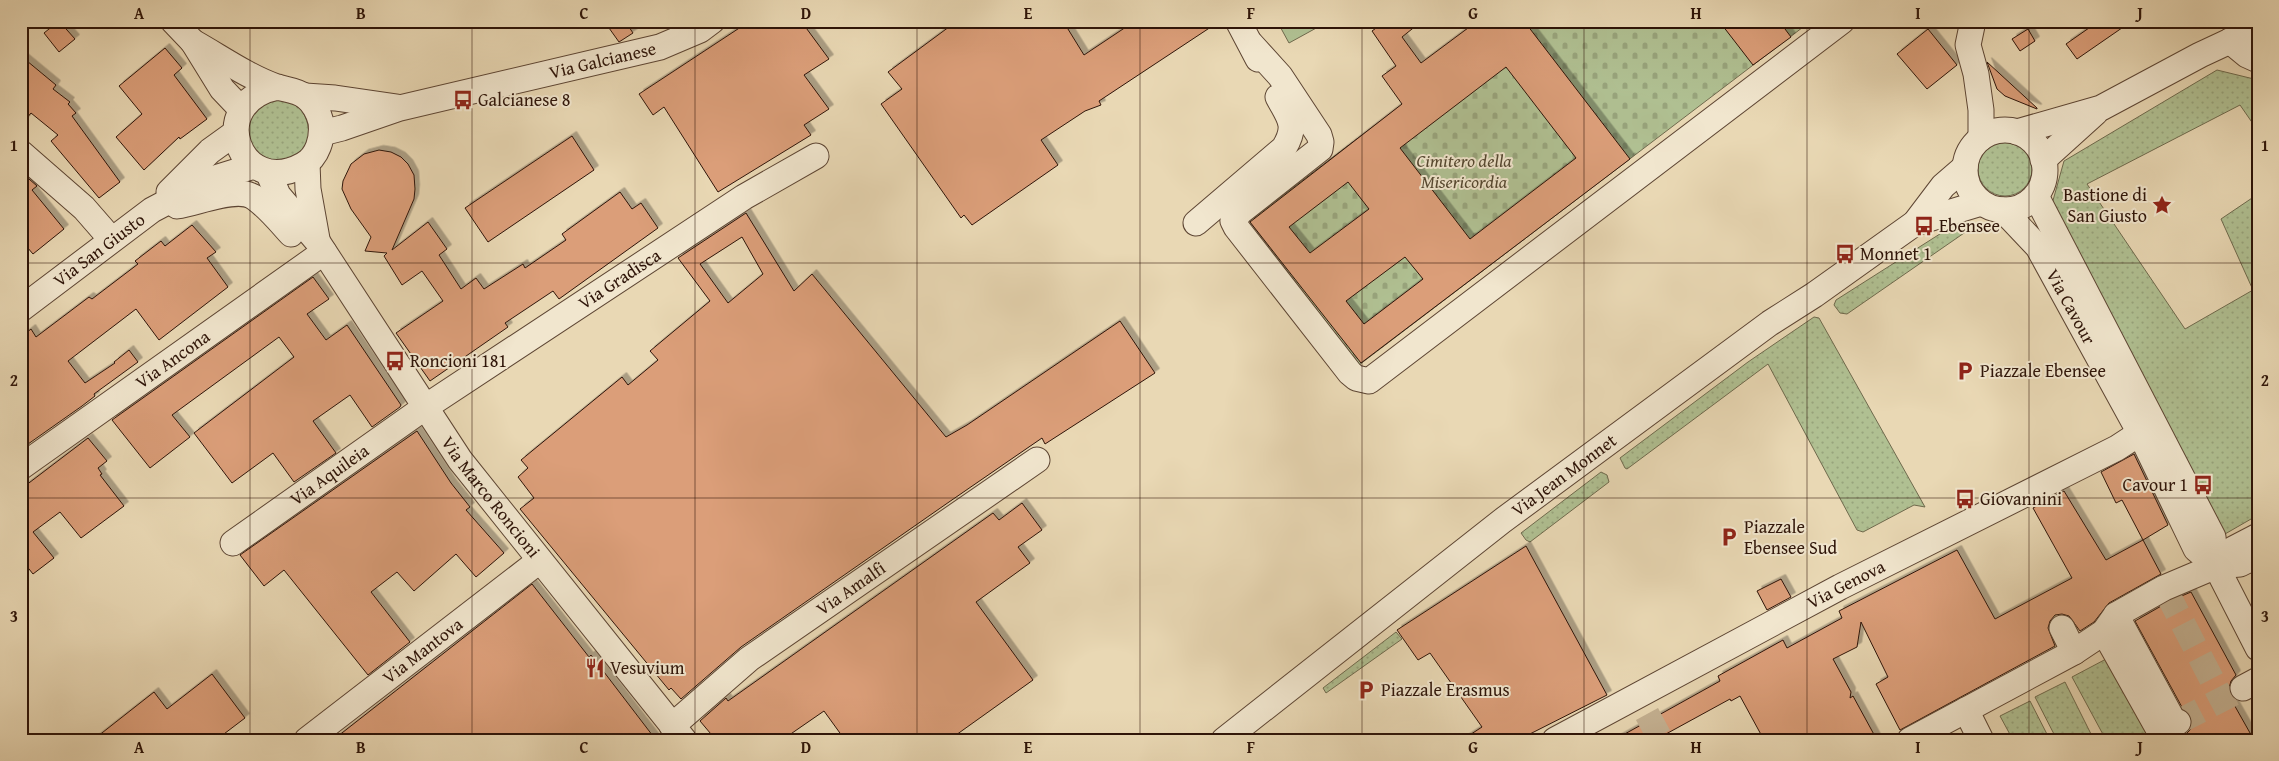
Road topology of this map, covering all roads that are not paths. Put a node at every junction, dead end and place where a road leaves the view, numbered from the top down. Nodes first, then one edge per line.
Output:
1 (173, 21) edge
2 (712, 21) edge
3 (1238, 21) edge
4 (1842, 21) edge
5 (1973, 21) edge
6 (2249, 34) edge
7 (193, 42) junction
8 (1251, 44) junction
9 (2258, 60) edge
10 (278, 87) junction
11 (305, 96) junction
12 (400, 108) junction
13 (2101, 108) junction
14 (238, 121) junction
15 (2017, 132) junction
16 (322, 133) junction
17 (1981, 138) junction
18 (21, 153) edge
19 (816, 156) dead end
20 (2043, 160) junction
21 (307, 163) junction
22 (1965, 167) junction
23 (261, 169) junction
24 (2036, 196) junction
25 (1992, 206) junction
26 (152, 210) junction
27 (1196, 223) dead end
28 (1915, 223) junction
29 (111, 239) junction
30 (321, 246) junction
31 (21, 309) edge
32 (424, 408) junction
33 (2140, 433) junction
34 (1037, 460) dead end
35 (21, 467) edge
36 (233, 543) dead end
37 (2257, 551) edge
38 (540, 561) junction
39 (2216, 566) junction
40 (2110, 623) junction
41 (2062, 628) dead end
42 (2258, 648) edge
43 (2074, 652) junction
44 (1966, 710) junction
45 (2176, 723) dead end
46 (678, 733) edge
47 (308, 740) edge
48 (1224, 740) edge
49 (1555, 740) edge
50 (1910, 740) edge
51 (1981, 740) edge

1 - 7 street, Via Galcianese
2 - 12 street, Via Galcianese
3 - 8 street
4 - 8 street
5 - 17 street
6 - 9 street
6 - 13 street
7 - 10 street, Via Galcianese
7 - 14 street, Via Galcianese
8 - 27 street
10 - 11 street, Via Galcianese
10 - 14 street
11 - 12 street, Via Galcianese
11 - 16 street
12 - 16 street, Via Galcianese
13 - 15 street
13 - 20 street
14 - 23 street, Via Galcianese
14 - 26 street, Via San Giusto
15 - 17 street
15 - 20 street
16 - 21 street
17 - 22 street
18 - 29 street
19 - 32 street, Via Gradisca
20 - 24 street
21 - 23 street
21 - 30 street, Via Marco Roncioni
22 - 25 street, Via Cavour
22 - 28 street, Via Jean Monnet
23 - 26 street, Via San Giusto
23 - 30 street, Via Marco Roncioni
24 - 25 street
24 - 39 street, Via Cavour
25 - 28 street, Via Jean Monnet
25 - 33 street, Via Cavour
26 - 29 street, Via San Giusto
26 - 30 street
28 - 48 street, Via Jean Monnet
29 - 31 street, Via San Giusto
30 - 32 street, Via Marco Roncioni
30 - 35 street, Via Ancona
32 - 36 street, Via Aquileia
32 - 38 street, Via Marco Roncioni
33 - 39 street, Via Cavour
33 - 49 street, Via Genova
34 - 46 street, Via Amalfi
37 - 39 street
38 - 46 street, Via Marco Roncioni
38 - 47 street, Via Mantova
39 - 40 street
39 - 42 street, Via Cavour
40 - 43 street
40 - 45 street
41 - 43 street
43 - 44 street
44 - 50 street
44 - 51 street

